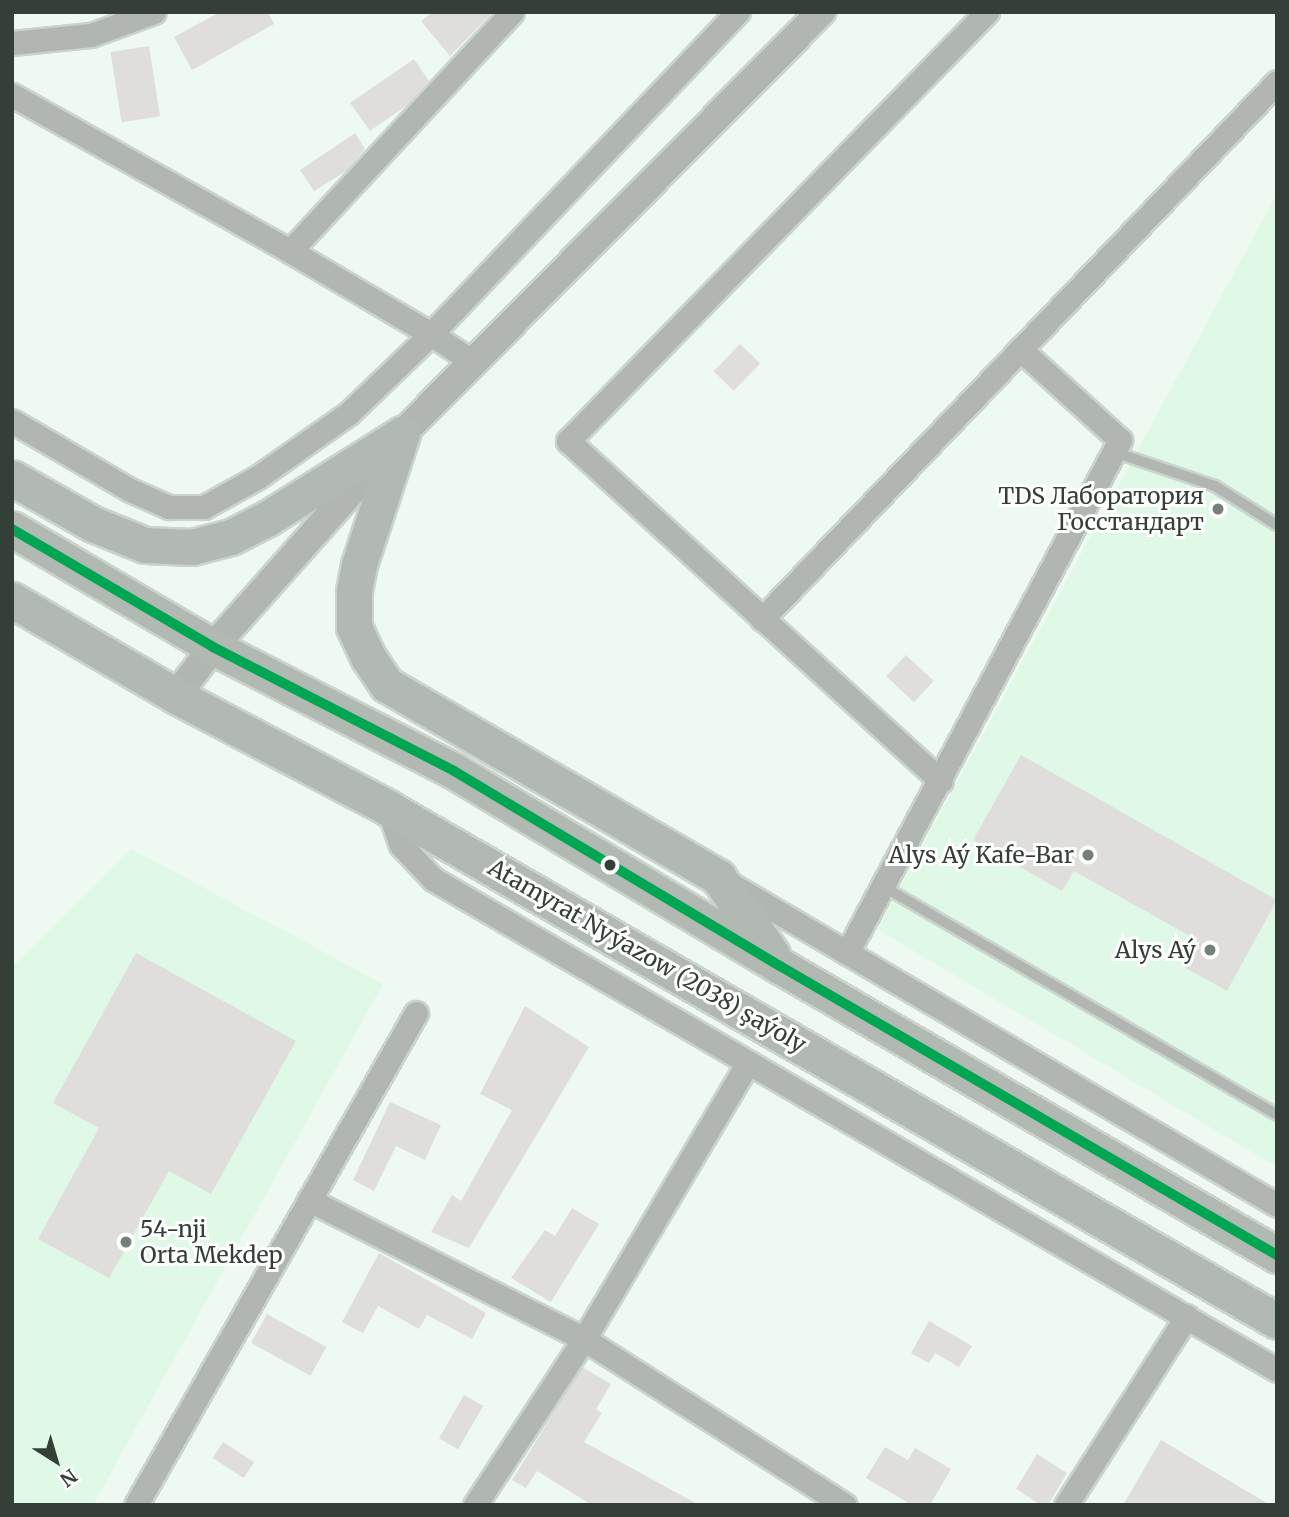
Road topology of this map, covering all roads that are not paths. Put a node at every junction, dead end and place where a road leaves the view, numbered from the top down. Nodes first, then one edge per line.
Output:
1 (154, 12) edge
2 (512, 12) edge
3 (738, 12) edge
4 (821, 12) edge
5 (987, 12) edge
6 (12, 43) edge
7 (1277, 82) edge
8 (12, 95) edge
9 (290, 251) junction
10 (431, 334) junction
11 (1020, 349) junction
12 (473, 362) junction
13 (12, 421) edge
14 (402, 434) junction
15 (1114, 452) junction
16 (12, 478) edge
17 (12, 507) edge
18 (1277, 525) edge
19 (12, 529) edge
20 (43, 547) junction
21 (12, 600) edge
22 (762, 619) junction
23 (213, 647) junction
24 (176, 696) junction
25 (454, 771) junction
26 (540, 774) junction
27 (941, 781) junction
28 (388, 808) junction
29 (718, 877) junction
30 (884, 887) junction
31 (847, 953) junction
32 (780, 966) junction
33 (416, 1013) dead end
34 (748, 1063) junction
35 (1277, 1115) edge
36 (309, 1200) junction
37 (1277, 1205) edge
38 (1277, 1255) edge
39 (1186, 1316) junction
40 (1277, 1321) edge
41 (584, 1339) junction
42 (1277, 1370) edge
43 (136, 1505) edge
44 (475, 1505) edge
45 (845, 1505) edge
46 (1066, 1505) edge

1 - 6 street
2 - 9 street
3 - 10 street
4 - 12 street
5 - 22 street
7 - 11 street
8 - 9 street
9 - 10 street
10 - 12 street
10 - 13 street
11 - 15 street
11 - 22 street
12 - 14 street
14 - 16 main road
14 - 23 street
14 - 26 main road
15 - 18 lane
15 - 27 street
17 - 20 main road
19 - 20 main road
20 - 23 main road
21 - 24 main road, Atamyrat Nyýazow (2038) şaýoly
22 - 27 street
23 - 24 street
23 - 25 main road
24 - 28 main road, Atamyrat Nyýazow (2038) şaýoly
25 - 26 main road
25 - 32 main road
26 - 29 main road
27 - 30 street
28 - 34 street
28 - 40 main road, Atamyrat Nyýazow (2038) şaýoly
29 - 31 street
29 - 32 main road
30 - 31 street
30 - 35 lane
31 - 37 street
32 - 38 main road
33 - 36 street
34 - 39 street
34 - 41 street
36 - 41 street
36 - 43 street
39 - 42 street
39 - 46 street
41 - 44 street
41 - 45 street

